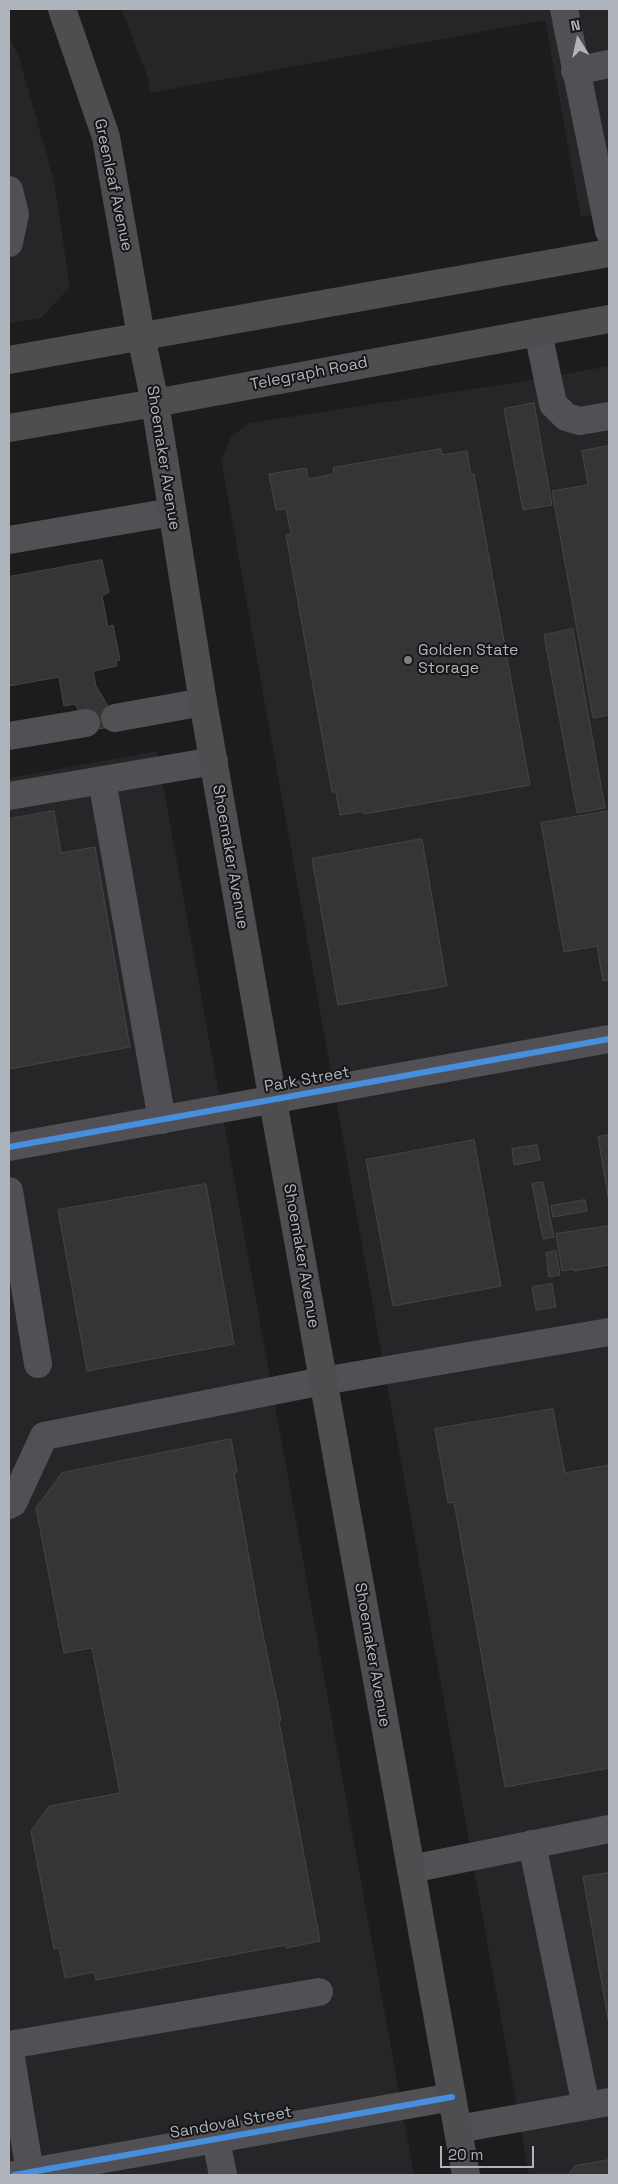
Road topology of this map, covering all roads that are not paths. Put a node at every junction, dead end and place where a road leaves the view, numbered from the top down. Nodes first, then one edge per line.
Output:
1 (62, 9) edge
2 (564, 9) edge
3 (609, 64) edge
4 (575, 71) junction
5 (9, 190) edge
6 (609, 231) edge
7 (9, 243) edge
8 (609, 253) edge
9 (609, 319) edge
10 (538, 332) junction
11 (141, 336) junction
12 (9, 360) edge
13 (155, 403) junction
14 (609, 416) edge
15 (9, 428) edge
16 (172, 512) junction
17 (9, 540) edge
18 (203, 702) junction
19 (114, 718) dead end
20 (86, 723) dead end
21 (9, 736) edge
22 (214, 760) junction
23 (102, 780) junction
24 (9, 796) edge
25 (609, 1039) edge
26 (273, 1101) junction
27 (162, 1120) junction
28 (9, 1147) edge
29 (9, 1191) edge
30 (609, 1332) edge
31 (38, 1364) dead end
32 (323, 1381) junction
33 (9, 1505) edge
34 (609, 1829) edge
35 (532, 1844) junction
36 (411, 1869) junction
37 (319, 1992) dead end
38 (9, 2046) edge
39 (452, 2098) junction
40 (598, 2104) edge
41 (458, 2129) junction
42 (216, 2140) junction
43 (22, 2174) edge
44 (223, 2175) edge
45 (466, 2175) edge

1 - 11 main road, Greenleaf Avenue
2 - 4 street
3 - 4 street
4 - 6 street
5 - 7 street
8 - 11 main road
9 - 10 main road, Telegraph Road
10 - 13 main road, Telegraph Road
10 - 14 street
11 - 12 main road
11 - 13 main road, Shoemaker Avenue
13 - 15 main road, Telegraph Road
13 - 16 main road, Shoemaker Avenue
16 - 17 street
16 - 18 main road, Shoemaker Avenue
18 - 19 street
18 - 22 main road, Shoemaker Avenue
20 - 21 street
22 - 23 street
22 - 26 main road, Shoemaker Avenue
23 - 24 street
23 - 27 street
25 - 26 street, Park Street
26 - 27 street, Park Street
26 - 32 main road, Shoemaker Avenue
27 - 28 street, Park Street
29 - 31 street
30 - 32 street
32 - 33 street
32 - 36 main road, Shoemaker Avenue
34 - 35 street
35 - 36 street
35 - 40 street
36 - 39 main road, Shoemaker Avenue
37 - 38 street
38 - 43 street
39 - 41 main road, Shoemaker Avenue
39 - 42 street, Sandoval Street
40 - 41 street
41 - 45 main road, Shoemaker Avenue
42 - 43 street, Sandoval Street
42 - 44 street

